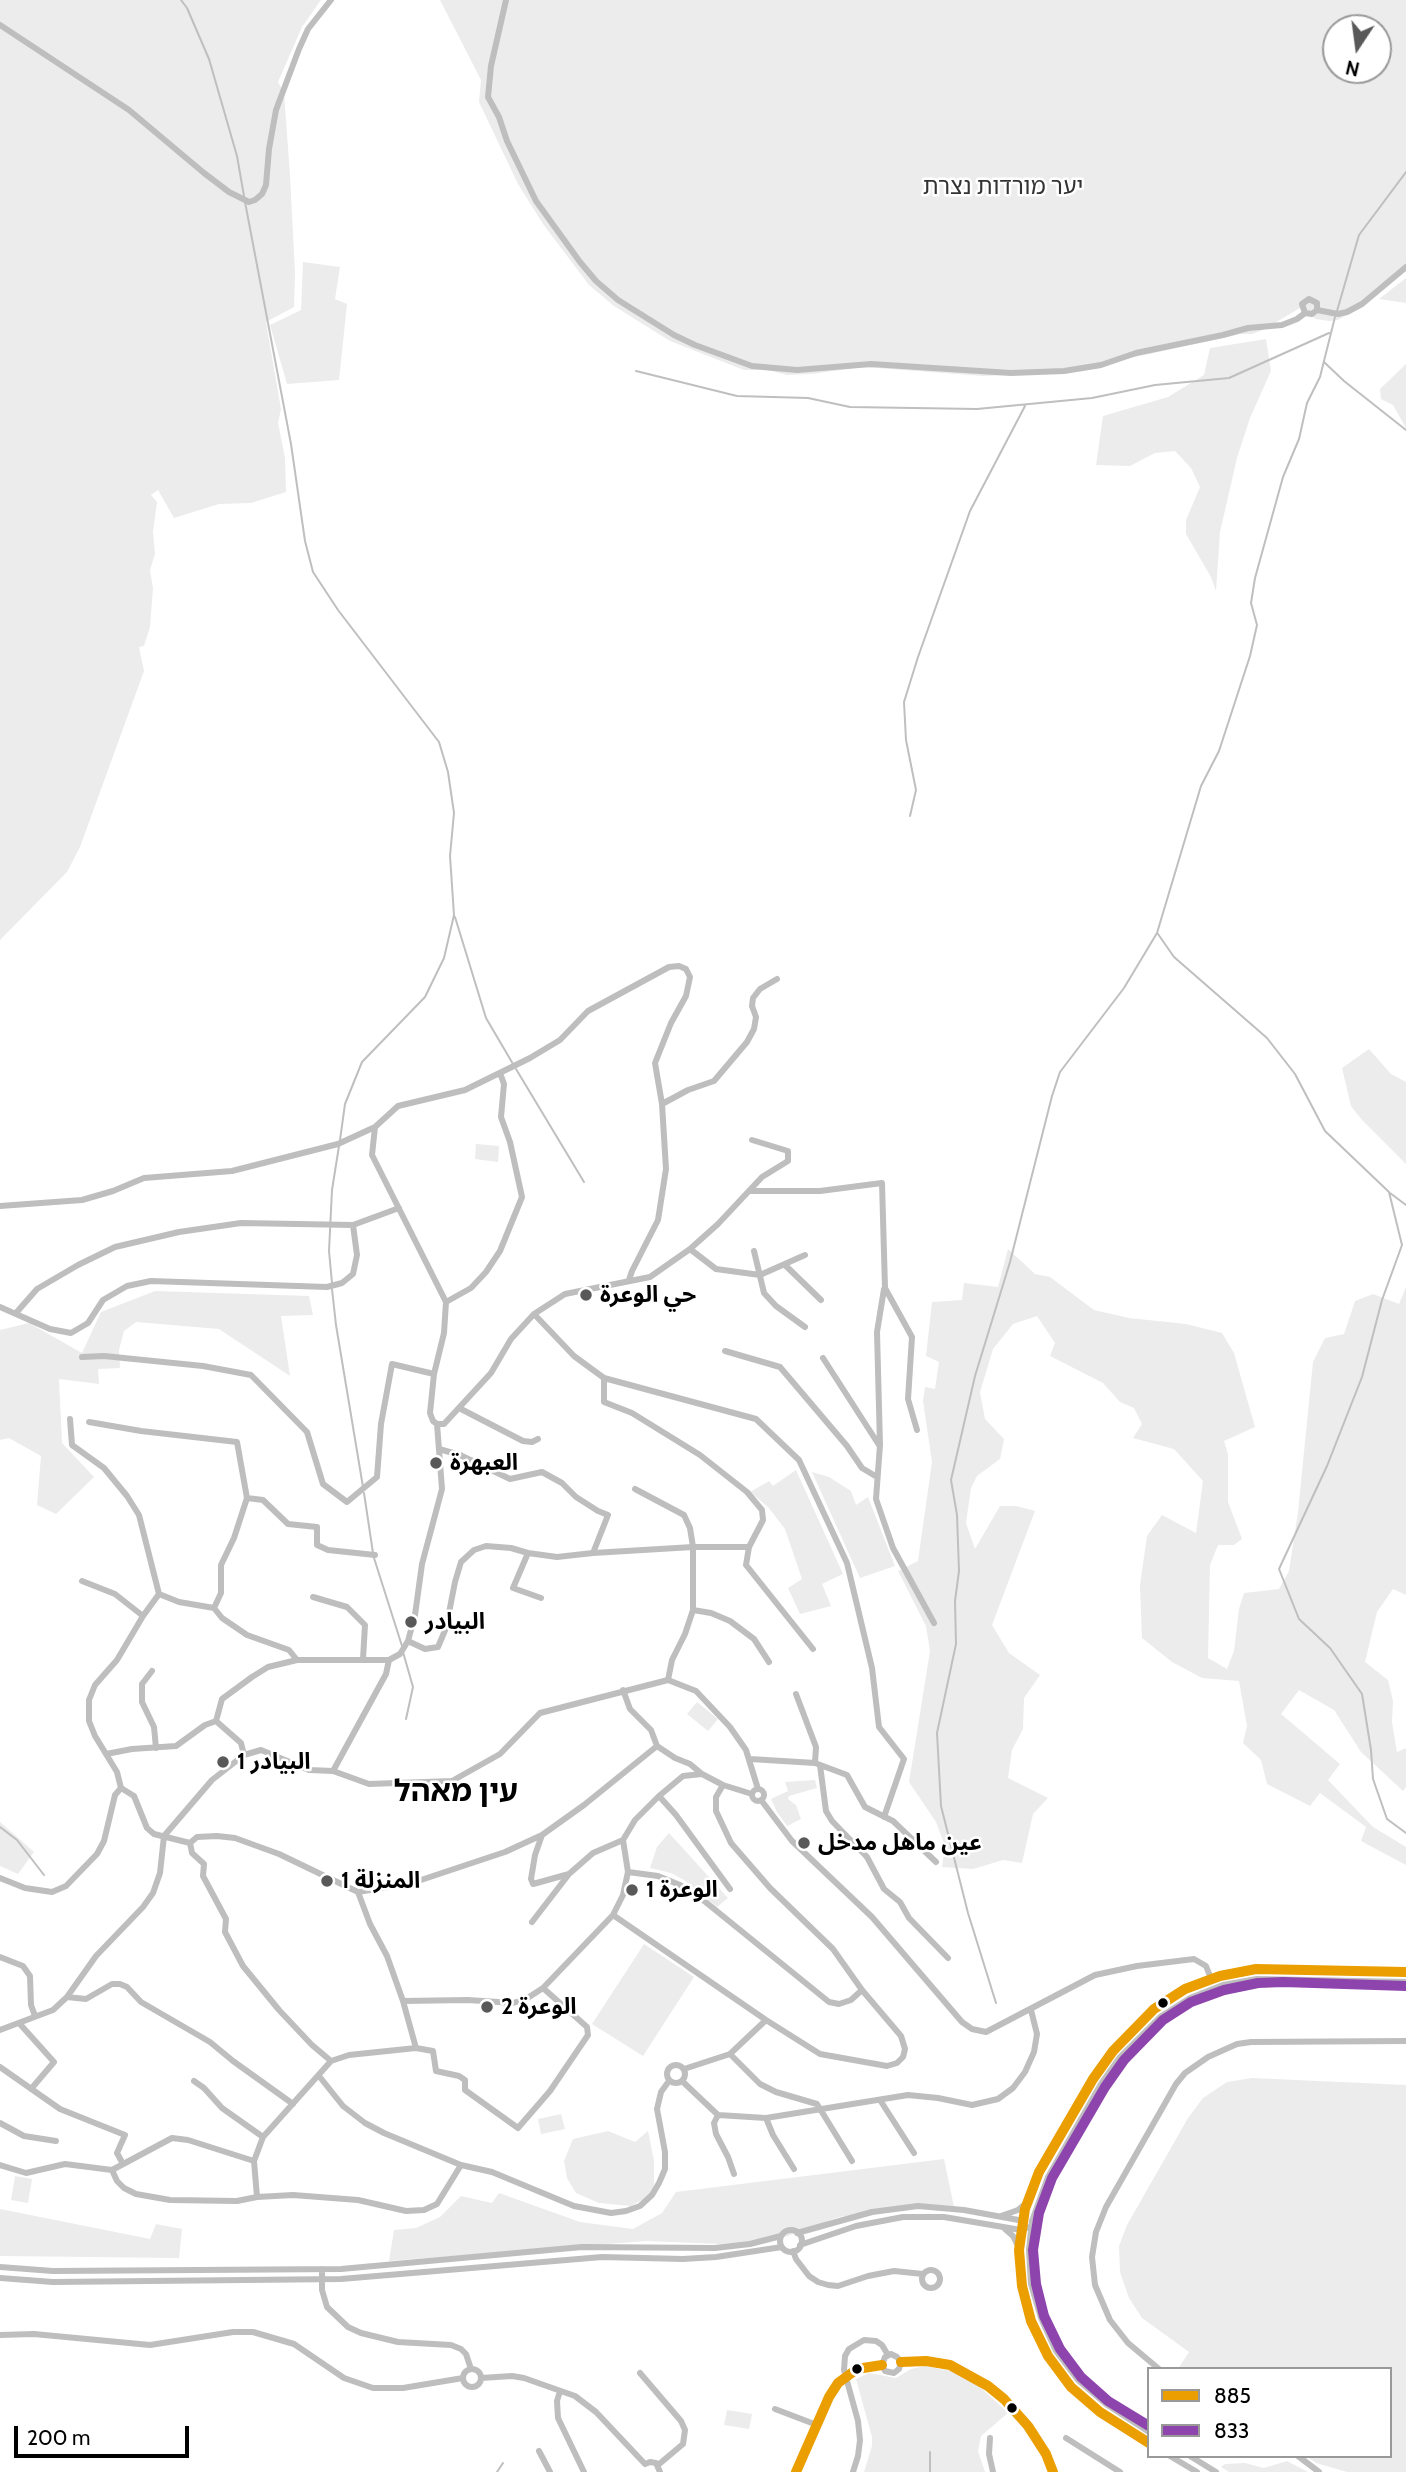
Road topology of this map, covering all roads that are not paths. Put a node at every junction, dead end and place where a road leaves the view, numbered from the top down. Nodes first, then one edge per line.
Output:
1 (331, 0) edge
2 (506, 0) edge
3 (0, 25) edge
4 (1406, 267) edge
5 (1317, 310) junction
6 (1305, 313) junction
7 (777, 979) dead end
8 (500, 1073) junction
9 (662, 1104) junction
10 (375, 1127) junction
11 (752, 1140) dead end
12 (750, 1191) junction
13 (0, 1206) edge
14 (399, 1208) junction
15 (353, 1225) junction
16 (690, 1249) junction
17 (754, 1251) dead end
18 (805, 1255) dead end
19 (785, 1265) junction
20 (760, 1275) junction
21 (629, 1280) junction
22 (885, 1288) junction
23 (821, 1300) dead end
24 (446, 1302) junction
25 (0, 1307) edge
26 (16, 1313) junction
27 (534, 1314) junction
28 (805, 1327) dead end
29 (725, 1351) dead end
30 (82, 1357) dead end
31 (823, 1358) dead end
32 (434, 1374) junction
33 (604, 1378) junction
34 (459, 1408) junction
35 (70, 1419) dead end
36 (89, 1422) dead end
37 (437, 1424) junction
38 (917, 1430) dead end
39 (538, 1439) dead end
40 (880, 1445) junction
41 (439, 1449) junction
42 (877, 1477) junction
43 (635, 1489) dead end
44 (247, 1499) junction
45 (693, 1547) junction
46 (749, 1547) junction
47 (528, 1553) junction
48 (593, 1553) junction
49 (375, 1555) dead end
50 (82, 1581) dead end
51 (159, 1594) junction
52 (313, 1597) dead end
53 (541, 1598) dead end
54 (214, 1608) junction
55 (693, 1610) junction
56 (143, 1616) junction
57 (934, 1623) dead end
58 (408, 1641) junction
59 (813, 1649) dead end
60 (363, 1659) junction
61 (297, 1660) junction
62 (389, 1660) junction
63 (769, 1662) dead end
64 (152, 1671) dead end
65 (668, 1680) junction
66 (623, 1690) junction
67 (796, 1693) dead end
68 (216, 1721) junction
69 (657, 1746) junction
70 (156, 1748) junction
71 (106, 1754) junction
72 (244, 1755) junction
73 (750, 1759) junction
74 (817, 1764) junction
75 (333, 1772) junction
76 (702, 1774) junction
77 (723, 1785) junction
78 (121, 1788) junction
79 (758, 1789) junction
80 (752, 1794) junction
81 (659, 1796) junction
82 (761, 1800) junction
83 (884, 1817) junction
84 (542, 1835) junction
85 (164, 1836) junction
86 (623, 1840) junction
87 (190, 1843) junction
88 (936, 1862) dead end
89 (628, 1872) junction
90 (569, 1874) junction
91 (0, 1878) edge
92 (730, 1889) dead end
93 (358, 1892) junction
94 (613, 1915) junction
95 (532, 1922) dead end
96 (0, 1958) edge
97 (948, 1958) dead end
98 (1406, 1972) edge
99 (1211, 1979) junction
100 (1406, 1982) edge
101 (543, 1988) junction
102 (1214, 1988) junction
103 (862, 1990) junction
104 (67, 1997) junction
105 (403, 2001) junction
106 (1031, 2010) junction
107 (35, 2016) junction
108 (766, 2020) junction
109 (19, 2023) junction
110 (0, 2030) edge
111 (1406, 2041) edge
112 (416, 2048) junction
113 (730, 2054) junction
114 (331, 2061) junction
115 (0, 2067) edge
116 (684, 2069) junction
117 (319, 2076) junction
118 (194, 2081) dead end
119 (669, 2081) junction
120 (682, 2081) junction
121 (31, 2089) junction
122 (791, 2097) junction
123 (880, 2100) junction
124 (293, 2104) junction
125 (821, 2110) junction
126 (793, 2113) junction
127 (718, 2115) junction
128 (766, 2118) junction
129 (0, 2123) edge
130 (263, 2137) junction
131 (56, 2141) dead end
132 (914, 2153) dead end
133 (254, 2161) junction
134 (852, 2161) dead end
135 (123, 2164) junction
136 (0, 2165) edge
137 (461, 2165) junction
138 (794, 2169) dead end
139 (112, 2170) junction
140 (734, 2174) dead end
141 (257, 2197) junction
142 (1027, 2203) junction
143 (999, 2217) junction
144 (1023, 2220) junction
145 (1001, 2226) junction
146 (1031, 2226) junction
147 (1021, 2230) junction
148 (797, 2233) junction
149 (781, 2236) junction
150 (800, 2245) junction
151 (782, 2247) junction
152 (1019, 2250) junction
153 (793, 2251) junction
154 (0, 2267) edge
155 (322, 2269) junction
156 (923, 2274) dead end
157 (0, 2278) edge
158 (322, 2280) junction
159 (0, 2335) edge
160 (888, 2355) junction
161 (901, 2362) junction
162 (882, 2365) junction
163 (1157, 2367) edge
164 (471, 2370) junction
165 (640, 2373) dead end
166 (463, 2378) junction
167 (481, 2378) junction
168 (560, 2391) junction
169 (775, 2409) dead end
170 (817, 2425) junction
171 (1147, 2431) edge
172 (990, 2438) dead end
173 (1066, 2438) dead end
174 (1147, 2442) edge
175 (539, 2451) dead end
176 (1173, 2458) edge
177 (1192, 2458) edge
178 (1301, 2458) edge
179 (643, 2468) edge
180 (659, 2469) edge
181 (550, 2472) edge
182 (584, 2472) edge
183 (796, 2472) edge
184 (853, 2472) edge
185 (993, 2472) edge
186 (1053, 2472) edge
187 (1120, 2472) edge
188 (1197, 2472) edge
189 (1216, 2472) edge
190 (1320, 2472) edge

1 - 3 street
2 - 6 street
4 - 5 street
5 - 6 street
5 - 6 street
7 - 9 street
8 - 9 street
8 - 10 street
8 - 24 street
9 - 21 street
10 - 13 street
10 - 14 street
11 - 12 street
12 - 16 street
12 - 22 street
14 - 15 street
14 - 24 street
15 - 26 street
15 - 26 street
16 - 20 street
16 - 21 street
17 - 20 street
18 - 19 street
19 - 20 street
19 - 23 street
20 - 28 street
21 - 27 street
22 - 38 street
22 - 40 street
24 - 32 street
25 - 26 street
27 - 33 street
27 - 34 street
29 - 42 street
30 - 32 street
31 - 40 street
32 - 37 street
33 - 46 street
33 - 83 street
34 - 37 street
34 - 39 street
35 - 51 street
36 - 44 street
37 - 41 street
40 - 42 street
41 - 48 street
41 - 58 street
42 - 57 street
43 - 45 street
44 - 49 street
44 - 54 street
45 - 46 street
45 - 48 street
45 - 55 street
46 - 59 street
47 - 48 street
47 - 53 street
47 - 58 street
50 - 56 street
51 - 54 street
51 - 56 street
52 - 60 street
54 - 61 street
55 - 63 street
55 - 65 street
56 - 71 street
58 - 62 street
60 - 61 street
60 - 62 street
61 - 68 street
62 - 75 street
64 - 70 street
65 - 66 street
65 - 73 street
66 - 69 street
66 - 75 street
67 - 74 street
68 - 70 street
68 - 72 street
69 - 76 street
69 - 84 street
70 - 71 street
71 - 78 street
72 - 75 street
72 - 85 street
73 - 74 street
73 - 79 street
74 - 83 street
74 - 97 street
76 - 77 street
76 - 81 street
77 - 80 street
77 - 103 street
78 - 85 street
78 - 91 street
79 - 80 street
79 - 82 street
80 - 82 street
81 - 86 street
81 - 92 street
82 - 106 street
83 - 88 street
84 - 90 street
84 - 93 street
85 - 87 street
85 - 104 street
86 - 89 street
86 - 90 street
87 - 93 street
87 - 114 street
89 - 94 street
89 - 103 street
90 - 95 street
93 - 105 street
94 - 101 street
94 - 108 street
96 - 107 street
98 - 99 street
99 - 102 street
99 - 106 street
99 - 142 street
100 - 102 street
101 - 105 street
101 - 112 street
102 - 146 street
103 - 108 street
104 - 107 street
104 - 124 street
105 - 112 street
106 - 123 street
107 - 109 street
108 - 113 street
109 - 110 street
109 - 121 street
111 - 163 street
112 - 114 street
113 - 116 street
113 - 122 street
114 - 117 street
115 - 121 street
116 - 119 street
116 - 120 street
117 - 124 street
117 - 137 street
118 - 130 street
119 - 120 street
119 - 137 street
120 - 127 street
121 - 135 street
122 - 125 street
122 - 126 street
123 - 125 street
123 - 132 street
124 - 130 street
125 - 126 street
125 - 134 street
126 - 128 street
127 - 128 street
127 - 140 street
128 - 138 street
129 - 131 street
130 - 133 street
133 - 135 street
133 - 141 street
135 - 139 street
136 - 139 street
137 - 141 street
139 - 141 street
142 - 143 street
142 - 144 street
143 - 144 street
143 - 148 street
144 - 146 street
144 - 147 street
145 - 147 street
145 - 150 street
145 - 152 street
146 - 147 street
146 - 171 street
147 - 152 street
148 - 149 street
148 - 150 street
149 - 151 street
149 - 155 street
150 - 153 street
151 - 153 street
151 - 158 street
152 - 174 street
153 - 156 street
154 - 155 street
155 - 158 street
157 - 158 street
158 - 164 street
159 - 166 street
160 - 161 street
160 - 162 street
160 - 184 street
161 - 162 street
161 - 186 street
162 - 170 street
164 - 166 street
164 - 167 street
165 - 180 street
166 - 167 street
167 - 168 street
168 - 179 street
168 - 182 street
169 - 170 street
170 - 183 street
172 - 185 street
173 - 187 street
175 - 181 street
176 - 188 street
177 - 189 street
178 - 190 street
179 - 180 street

